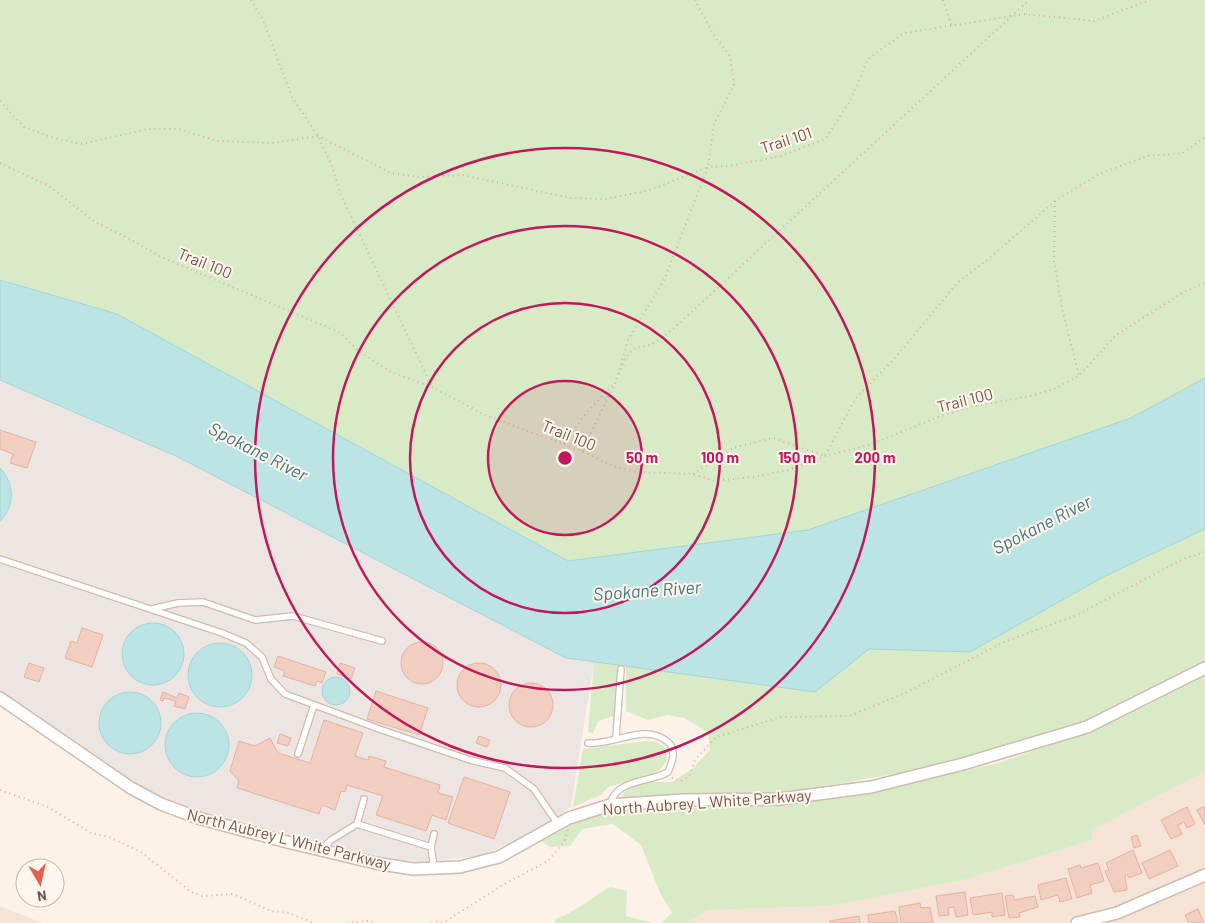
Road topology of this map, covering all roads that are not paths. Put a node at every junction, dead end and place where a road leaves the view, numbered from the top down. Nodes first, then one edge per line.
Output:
1 (0, 559) edge
2 (151, 610) junction
3 (382, 641) dead end
4 (1205, 668) edge
5 (622, 670) dead end
6 (0, 698) edge
7 (314, 705) junction
8 (616, 737) junction
9 (588, 743) dead end
10 (298, 754) dead end
11 (364, 800) dead end
12 (610, 805) junction
13 (357, 824) junction
14 (558, 824) junction
15 (434, 834) dead end
16 (431, 847) junction
17 (321, 850) junction
18 (434, 868) junction
19 (1205, 875) edge
20 (1077, 923) edge

1 - 2 lane
2 - 3 lane
2 - 7 lane
4 - 12 street, North Aubrey L White Parkway
5 - 8 lane
6 - 17 street, North Aubrey L White Parkway
7 - 10 lane
7 - 14 lane
8 - 9 lane
8 - 12 lane
11 - 13 lane
12 - 14 street, North Aubrey L White Parkway
13 - 16 lane
13 - 17 lane
14 - 18 street, North Aubrey L White Parkway
15 - 16 lane
16 - 18 lane
17 - 18 street, North Aubrey L White Parkway
19 - 20 street

